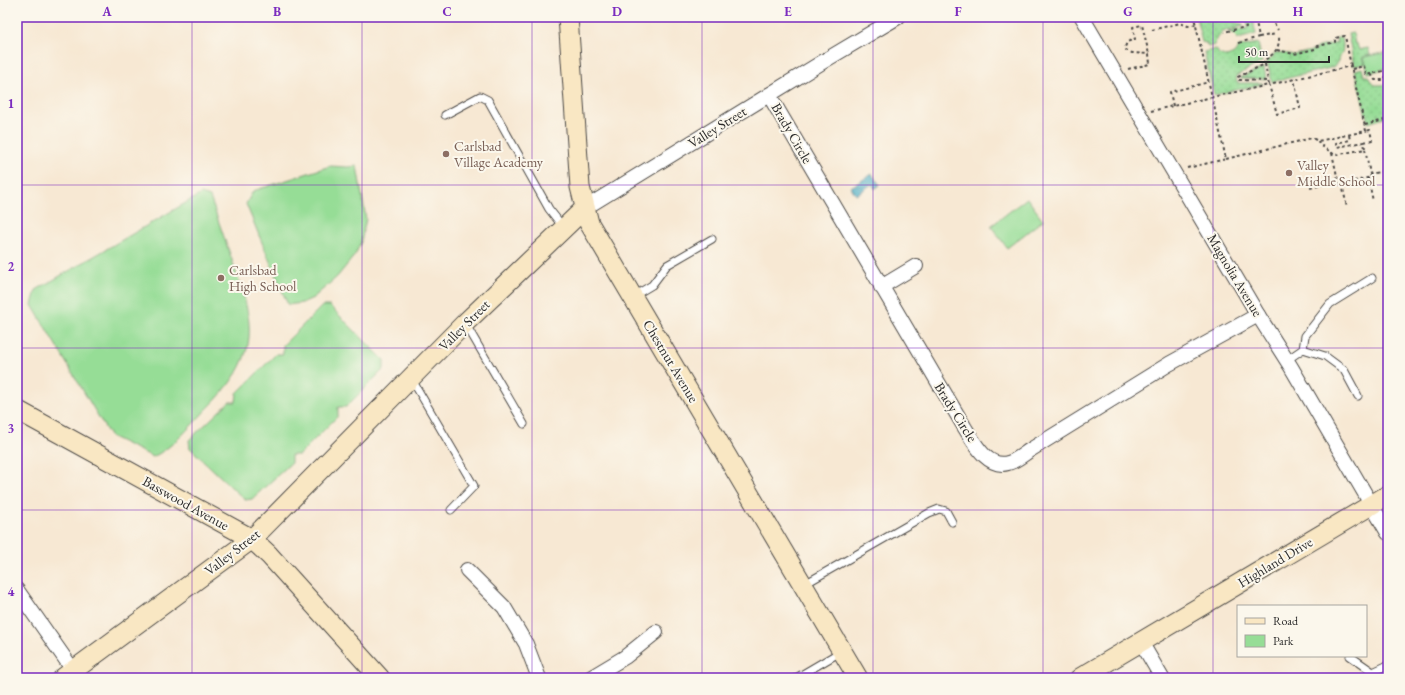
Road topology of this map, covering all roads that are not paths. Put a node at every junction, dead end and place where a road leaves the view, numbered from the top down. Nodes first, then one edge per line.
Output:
1 (568, 17) edge
2 (898, 17) edge
3 (1082, 17) edge
4 (769, 95) junction
5 (445, 115) dead end
6 (585, 208) junction
7 (564, 228) junction
8 (712, 238) dead end
9 (916, 266) dead end
10 (1372, 278) dead end
11 (881, 287) junction
12 (632, 297) junction
13 (1258, 315) junction
14 (465, 323) junction
15 (1304, 349) junction
16 (1287, 360) junction
17 (411, 378) junction
18 (1358, 396) dead end
19 (17, 410) edge
20 (524, 424) dead end
21 (1388, 495) edge
22 (1372, 505) junction
23 (451, 510) dead end
24 (952, 522) dead end
25 (1388, 533) edge
26 (252, 539) junction
27 (467, 570) dead end
28 (803, 585) junction
29 (17, 590) edge
30 (656, 632) dead end
31 (1140, 642) junction
32 (842, 651) junction
33 (1351, 657) edge
34 (1388, 665) edge
35 (68, 674) edge
36 (380, 678) edge
37 (539, 678) edge
38 (590, 678) edge
39 (796, 678) edge
40 (858, 678) edge
41 (1080, 678) edge
42 (1162, 678) edge

1 - 6 street, Chestnut Avenue
2 - 4 street, Valley Street
3 - 13 street, Magnolia Avenue
4 - 6 street, Valley Street
4 - 11 street, Brady Circle
5 - 7 lane
6 - 7 street, Valley Street
6 - 12 street, Chestnut Avenue
7 - 14 street, Valley Street
8 - 12 lane
9 - 11 street
10 - 15 lane
11 - 13 street, Brady Circle
12 - 28 street, Chestnut Avenue
13 - 16 street, Magnolia Avenue
14 - 17 street, Valley Street
14 - 20 lane
15 - 16 lane
15 - 18 lane
16 - 22 street, Magnolia Avenue
17 - 23 lane
17 - 26 street, Valley Street
19 - 26 street, Basswood Avenue
21 - 22 street, Highland Drive
22 - 25 street, Magnolia Avenue
22 - 31 street, Highland Drive
24 - 28 lane
26 - 35 street, Valley Street
26 - 36 street, Basswood Avenue
27 - 37 street
28 - 32 street, Chestnut Avenue
29 - 35 street
30 - 38 street
31 - 41 street, Highland Drive
31 - 42 street
32 - 39 lane
32 - 40 street, Chestnut Avenue
33 - 34 lane

